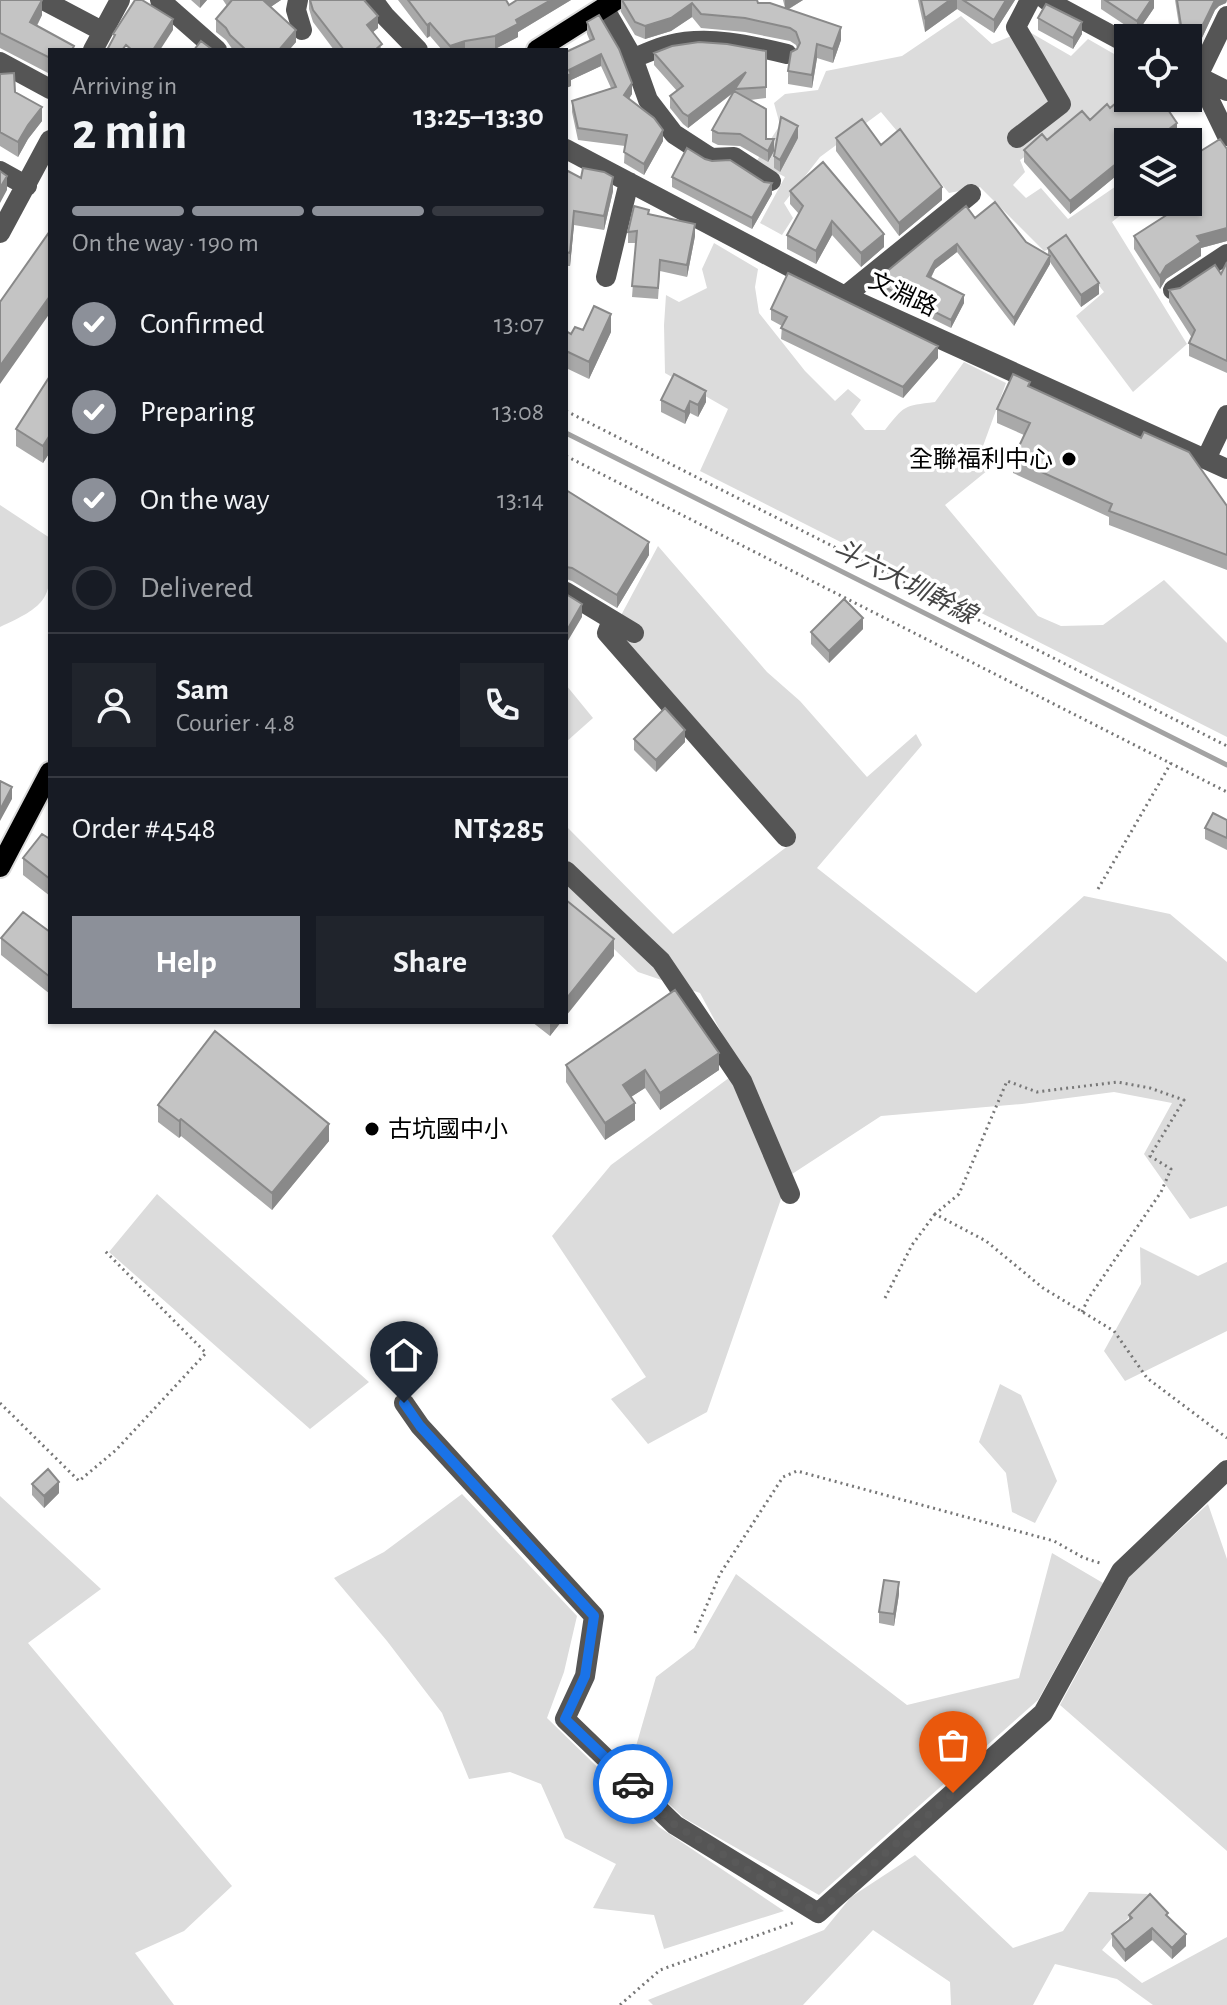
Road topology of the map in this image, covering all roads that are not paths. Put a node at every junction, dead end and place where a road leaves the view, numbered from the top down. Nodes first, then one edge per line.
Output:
1 (43, 0) edge
2 (120, 0) edge
3 (160, 0) edge
4 (298, 0) edge
5 (373, 0) edge
6 (1030, 0) edge
7 (1046, 0) edge
8 (610, 4) edge
9 (1227, 16) edge
10 (302, 30) dead end
11 (1114, 36) edge
12 (98, 41) edge
13 (215, 48) edge
14 (416, 48) edge
15 (540, 48) edge
16 (787, 54) edge
17 (633, 58) junction
18 (1202, 59) edge
19 (0, 62) edge
20 (1202, 78) edge
21 (48, 88) edge
22 (1202, 90) edge
23 (1227, 91) edge
24 (1227, 136) edge
25 (1017, 138) dead end
26 (48, 144) edge
27 (568, 150) edge
28 (0, 171) edge
29 (771, 181) edge
30 (629, 182) junction
31 (27, 186) junction
32 (971, 194) dead end
33 (0, 233) edge
34 (1227, 254) edge
35 (606, 277) dead end
36 (1173, 290) edge
37 (845, 296) junction
38 (1227, 415) edge
39 (1206, 459) junction
40 (1227, 469) edge
41 (568, 593) edge
42 (612, 620) junction
43 (634, 633) dead end
44 (48, 776) edge
45 (786, 837) dead end
46 (0, 867) edge
47 (568, 873) edge
48 (790, 1194) dead end
49 (404, 1403) dead end
50 (1227, 1470) edge

1 - 12 street
2 - 12 street
3 - 13 street
4 - 10 street
5 - 14 street
6 - 25 street
7 - 11 street
8 - 15 main road
8 - 17 street
9 - 18 street
16 - 17 street
17 - 29 street
19 - 21 street
20 - 23 street
22 - 24 street
26 - 31 street
27 - 30 street, 文淵路
28 - 31 street
30 - 35 street
30 - 37 street, 文淵路
31 - 33 street
32 - 37 street
34 - 36 street
37 - 39 street, 文淵路
38 - 39 street
39 - 40 street, 文淵路
41 - 42 street
42 - 43 street
42 - 45 street
44 - 46 main road
47 - 48 street
49 - 50 street

